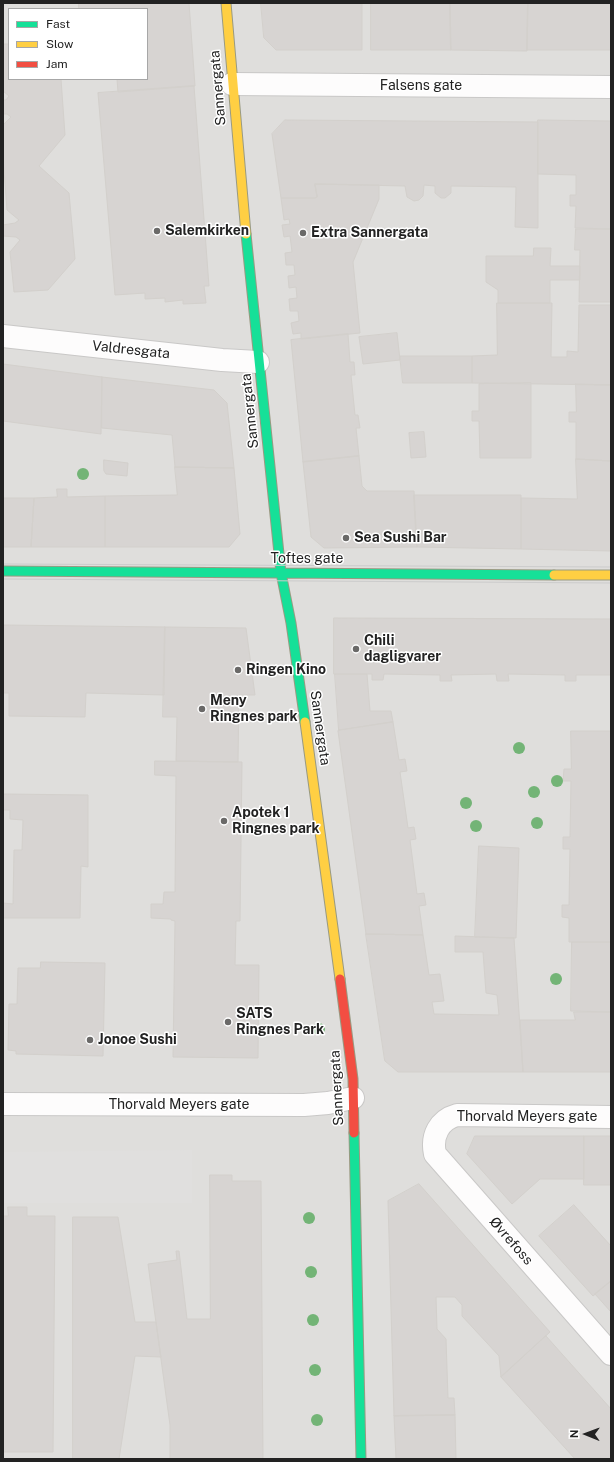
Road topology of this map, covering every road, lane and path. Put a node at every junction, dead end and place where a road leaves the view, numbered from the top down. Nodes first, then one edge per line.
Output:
1 (226, 3) edge
2 (232, 84) junction
3 (611, 87) edge
4 (3, 336) edge
5 (258, 362) junction
6 (3, 571) edge
7 (282, 574) junction
8 (611, 574) edge
9 (353, 1098) junction
10 (3, 1104) edge
11 (611, 1117) edge
12 (444, 1122) joint
13 (611, 1354) edge
14 (361, 1459) edge

1 - 2 street, Sannergata
2 - 3 street, Falsens gate
2 - 5 street, Sannergata
4 - 5 street, Valdresgata
5 - 7 street, Sannergata
6 - 7 street, Toftes gate
7 - 8 street, Toftes gate
7 - 9 street, Sannergata
9 - 10 street, Thorvald Meyers gate
9 - 14 street, Sannergata
11 - 12 street, Thorvald Meyers gate
12 - 13 street, Øvrefoss

